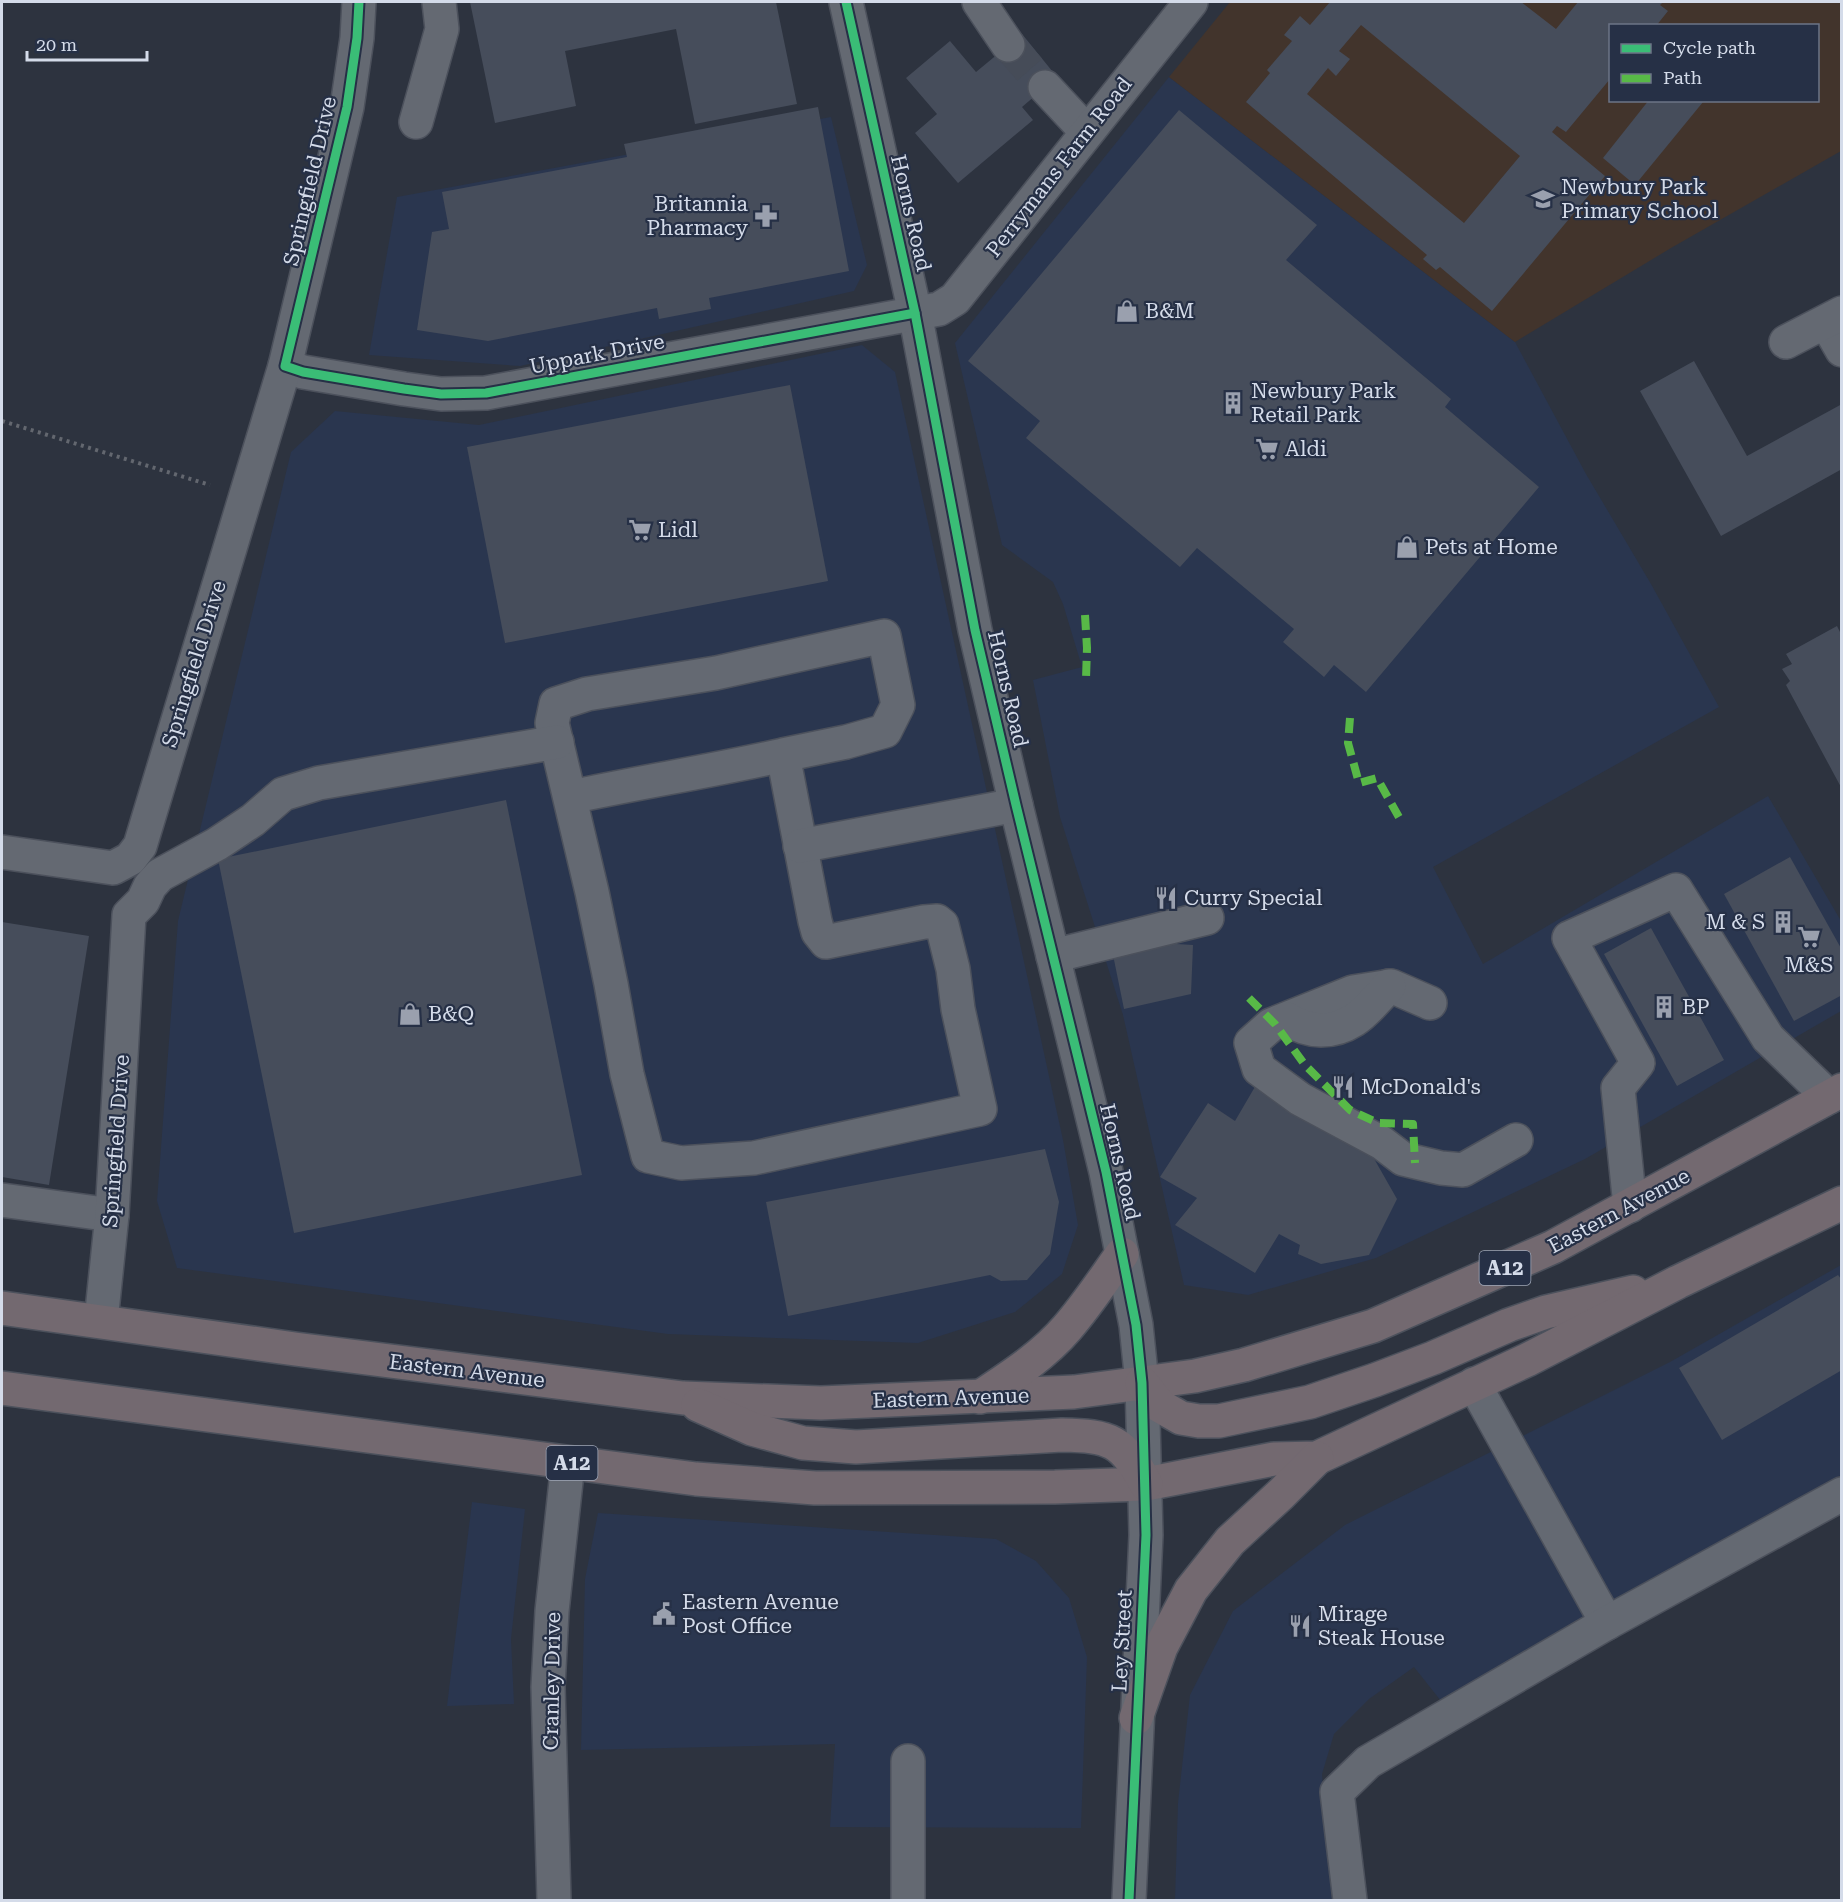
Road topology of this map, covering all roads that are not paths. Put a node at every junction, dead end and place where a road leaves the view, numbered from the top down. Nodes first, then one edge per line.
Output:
1 (359, 2) edge
2 (439, 2) edge
3 (846, 2) edge
4 (979, 2) edge
5 (1191, 2) edge
6 (1008, 45) tunnel mouth
7 (1045, 87) tunnel mouth
8 (416, 122) dead end
9 (1087, 132) junction
10 (915, 313) junction
11 (1836, 328) edge
12 (1786, 342) dead end
13 (285, 366) junction
14 (557, 742) junction
15 (783, 755) junction
16 (571, 797) junction
17 (1016, 805) junction
18 (800, 846) junction
19 (2, 852) edge
20 (1207, 918) dead end
21 (1053, 956) junction
22 (1430, 1003) dead end
23 (1835, 1093) edge
24 (1516, 1140) dead end
25 (2, 1200) edge
26 (1842, 1203) edge
27 (1630, 1206) junction
28 (112, 1215) junction
29 (1122, 1254) junction
30 (1678, 1282) junction
31 (2, 1308) edge
32 (101, 1321) junction
33 (1142, 1383) junction
34 (1473, 1384) junction
35 (2, 1388) edge
36 (980, 1397) junction
37 (683, 1398) junction
38 (1317, 1458) junction
39 (568, 1463) junction
40 (1146, 1484) junction
41 (1842, 1494) edge
42 (1607, 1623) junction
43 (1136, 1718) junction
44 (908, 1761) dead end
45 (554, 1900) edge
46 (908, 1900) edge
47 (1129, 1900) edge
48 (1350, 1900) edge

1 - 13 street, Springfield Drive
2 - 8 street
3 - 10 street, Horns Road
4 - 6 street
5 - 9 street, Perrymans Farm Road
7 - 9 street
9 - 10 street, Perrymans Farm Road
10 - 13 street, Uppark Drive
10 - 17 street, Horns Road
11 - 12 street
13 - 19 street, Springfield Drive
14 - 15 street
14 - 16 street
14 - 28 street, Springfield Drive
15 - 16 street
15 - 18 street
16 - 18 street
17 - 18 street
17 - 21 street, Horns Road
20 - 21 street
21 - 29 street, Horns Road
22 - 24 street
23 - 27 highway, Eastern Avenue / A12
23 - 27 street
25 - 28 street
26 - 30 highway, A12
27 - 33 highway, Eastern Avenue / A12
28 - 32 street, Springfield Drive
29 - 33 street, Horns Road
29 - 36 highway
30 - 33 highway
30 - 34 highway, A12
31 - 32 highway, Eastern Avenue / A12
32 - 37 highway, Eastern Avenue / A12
33 - 36 highway, Eastern Avenue / A12
33 - 40 street, Ley Street
34 - 38 highway, A12
34 - 42 street
35 - 39 highway, A12
36 - 37 highway, Eastern Avenue / A12
37 - 40 highway
38 - 40 highway, A12
38 - 43 highway
39 - 40 highway, A12
39 - 45 street, Cranley Drive
40 - 43 street, Ley Street
41 - 42 street
42 - 48 street
43 - 47 street, Ley Street
44 - 46 street

